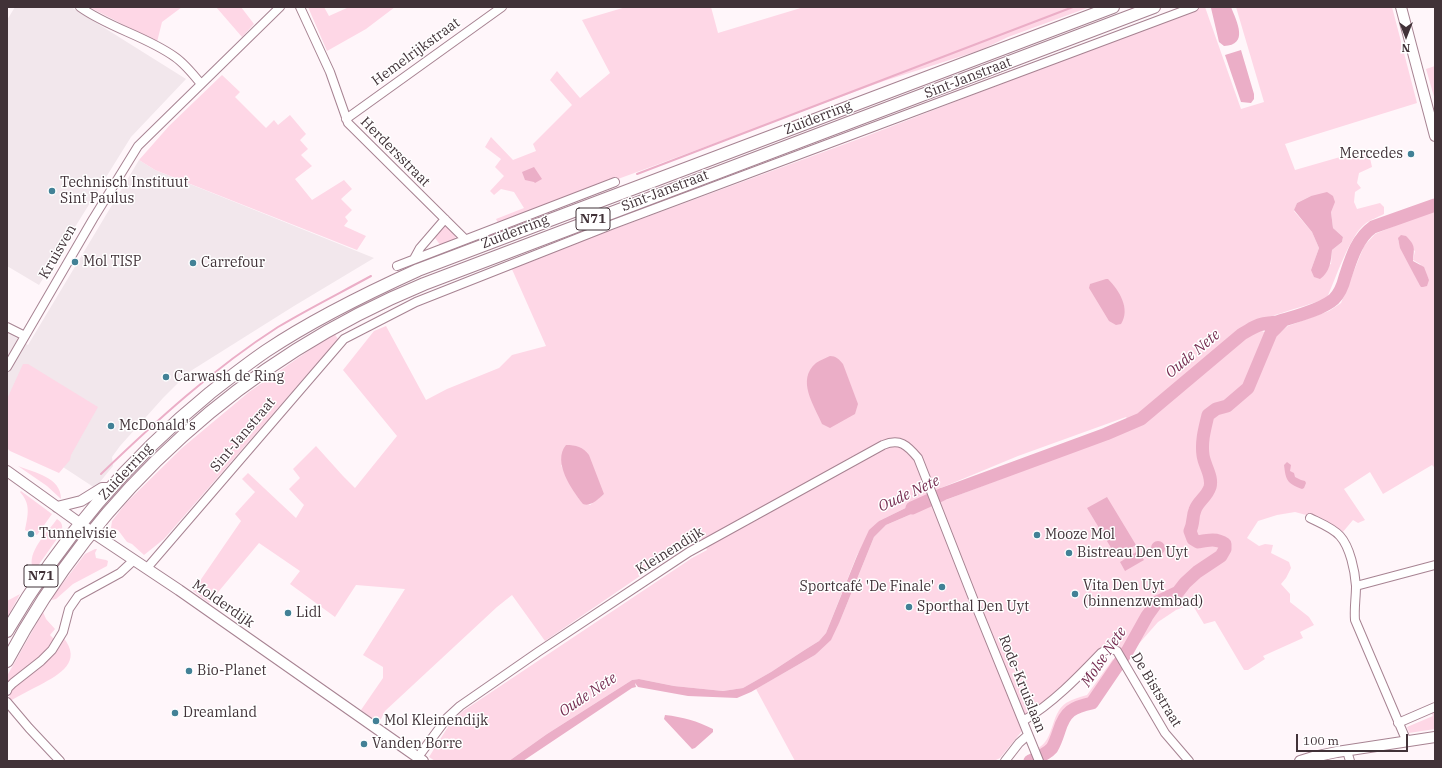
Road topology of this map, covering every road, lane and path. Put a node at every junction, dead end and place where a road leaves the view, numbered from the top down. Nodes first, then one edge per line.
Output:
1 (80, 7) edge
2 (280, 7) edge
3 (300, 7) edge
4 (502, 7) edge
5 (1113, 7) edge
6 (1154, 7) edge
7 (1194, 7) edge
8 (1402, 7) edge
9 (201, 84) junction
10 (346, 119) junction
11 (1435, 136) edge
12 (616, 182) dead end
13 (445, 219) junction
14 (465, 239) junction
15 (414, 258) junction
16 (397, 266) dead end
17 (7, 326) edge
18 (24, 336) junction
19 (7, 367) edge
20 (7, 472) edge
21 (110, 488) junction
22 (936, 504) joint
23 (57, 507) junction
24 (1310, 518) dead end
25 (80, 524) junction
26 (92, 532) junction
27 (134, 560) junction
28 (1435, 565) edge
29 (146, 568) junction
30 (1356, 586) junction
31 (7, 631) edge
32 (7, 660) edge
33 (7, 691) edge
34 (8, 704) edge
35 (1435, 707) edge
36 (1023, 721) junction
37 (1398, 723) junction
38 (1028, 735) junction
39 (1435, 737) edge
40 (1407, 742) junction
41 (1348, 756) edge
42 (420, 759) edge
43 (60, 761) edge
44 (1005, 761) edge
45 (1039, 761) edge
46 (1189, 761) edge
47 (1300, 761) edge

1 - 9 street
2 - 9 street, Kruisven
3 - 10 street, Herdersstraat
4 - 10 street, Hemelrijkstraat
5 - 21 highway, Zuiderring / N71
6 - 26 highway, Zuiderring / N71
7 - 29 street, Sint-Janstraat
8 - 11 main road
9 - 18 street, Kruisven
10 - 13 street, Herdersstraat
12 - 14 street
13 - 14 street, Herdersstraat
13 - 15 street
14 - 15 street
15 - 16 street
17 - 18 street
18 - 19 street, Kruisven
20 - 23 main road, Molderdijk
21 - 23 main road
21 - 25 highway, Zuiderring / N71
22 - 36 street, Rode-Kruislaan
22 - 42 street, Kleinendijk
23 - 25 main road, Molderdijk
24 - 30 street
25 - 26 main road, Molderdijk
25 - 31 highway, Zuiderring / N71
26 - 27 main road, Molderdijk
26 - 32 highway, Zuiderring / N71
27 - 29 main road, Molderdijk
27 - 33 street
28 - 30 street
29 - 42 main road, Molderdijk
30 - 37 street
34 - 43 street
35 - 37 street
36 - 38 street, Rode-Kruislaan
36 - 46 street, De Biststraat
37 - 40 street
38 - 44 street
38 - 45 street, Rode-Kruislaan
39 - 40 main road
40 - 41 main road
41 - 47 main road

